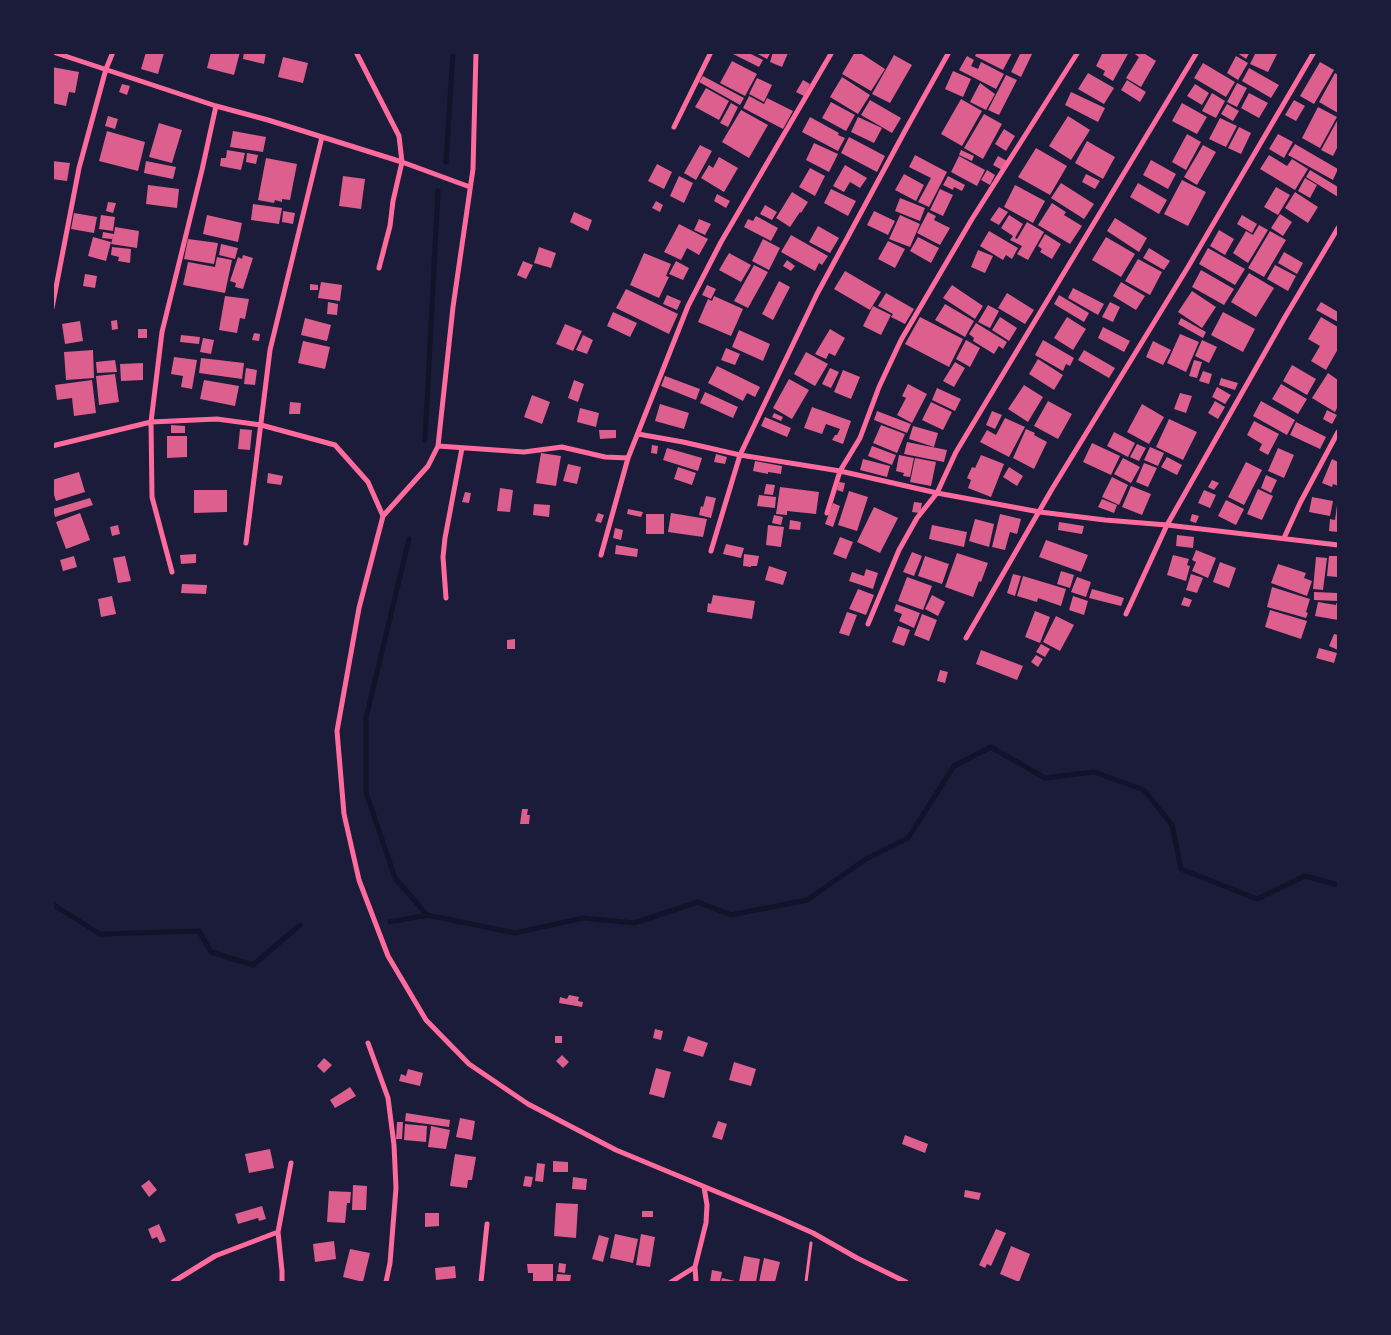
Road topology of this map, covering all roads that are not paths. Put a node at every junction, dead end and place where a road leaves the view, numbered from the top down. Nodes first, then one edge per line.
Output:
1 (53, 52) edge
2 (112, 52) edge
3 (356, 52) edge
4 (476, 52) edge
5 (711, 52) edge
6 (832, 52) edge
7 (949, 52) edge
8 (1078, 52) edge
9 (1197, 52) edge
10 (1314, 52) edge
11 (106, 69) junction
12 (216, 106) junction
13 (674, 127) dead end
14 (322, 137) junction
15 (402, 162) junction
16 (470, 187) junction
17 (1338, 228) edge
18 (379, 268) dead end
19 (52, 308) edge
20 (151, 422) junction
21 (261, 424) junction
22 (1338, 432) edge
23 (638, 434) junction
24 (1337, 439) edge
25 (52, 446) edge
26 (438, 446) junction
27 (462, 448) junction
28 (740, 455) junction
29 (628, 458) junction
30 (840, 472) junction
31 (937, 493) junction
32 (1040, 512) junction
33 (827, 513) dead end
34 (383, 516) junction
35 (1167, 525) junction
36 (1284, 538) junction
37 (246, 542) dead end
38 (1338, 545) edge
39 (711, 551) dead end
40 (601, 555) dead end
41 (172, 572) dead end
42 (446, 598) dead end
43 (1126, 614) dead end
44 (868, 624) dead end
45 (966, 638) dead end
46 (368, 1043) dead end
47 (291, 1163) dead end
48 (704, 1187) junction
49 (487, 1224) dead end
50 (278, 1232) junction
51 (695, 1267) junction
52 (173, 1282) edge
53 (282, 1282) edge
54 (386, 1282) edge
55 (481, 1282) edge
56 (671, 1282) edge
57 (696, 1282) edge
58 (906, 1282) edge

1 - 11 street
2 - 11 street
3 - 15 street
4 - 16 street
5 - 13 street
6 - 23 street
7 - 28 street
8 - 30 street
9 - 31 street
10 - 32 street
11 - 12 street
11 - 19 street
12 - 14 street
12 - 20 street
14 - 15 street
14 - 21 street
15 - 16 street
15 - 18 street
16 - 26 street
17 - 35 street
20 - 21 street
20 - 25 street
20 - 41 street
21 - 34 street
21 - 37 street
22 - 24 street
23 - 28 street
23 - 29 street
24 - 36 street
26 - 27 street
26 - 34 street
27 - 29 street
27 - 42 street
28 - 30 street
28 - 39 street
29 - 40 street
30 - 31 street
30 - 33 street
31 - 32 street
31 - 44 street
32 - 35 street
32 - 45 street
34 - 48 street
35 - 36 street
35 - 43 street
36 - 38 street
46 - 54 street
47 - 50 street
48 - 51 street
48 - 58 street
49 - 55 street
50 - 52 street
50 - 53 street
51 - 56 street
51 - 57 street

